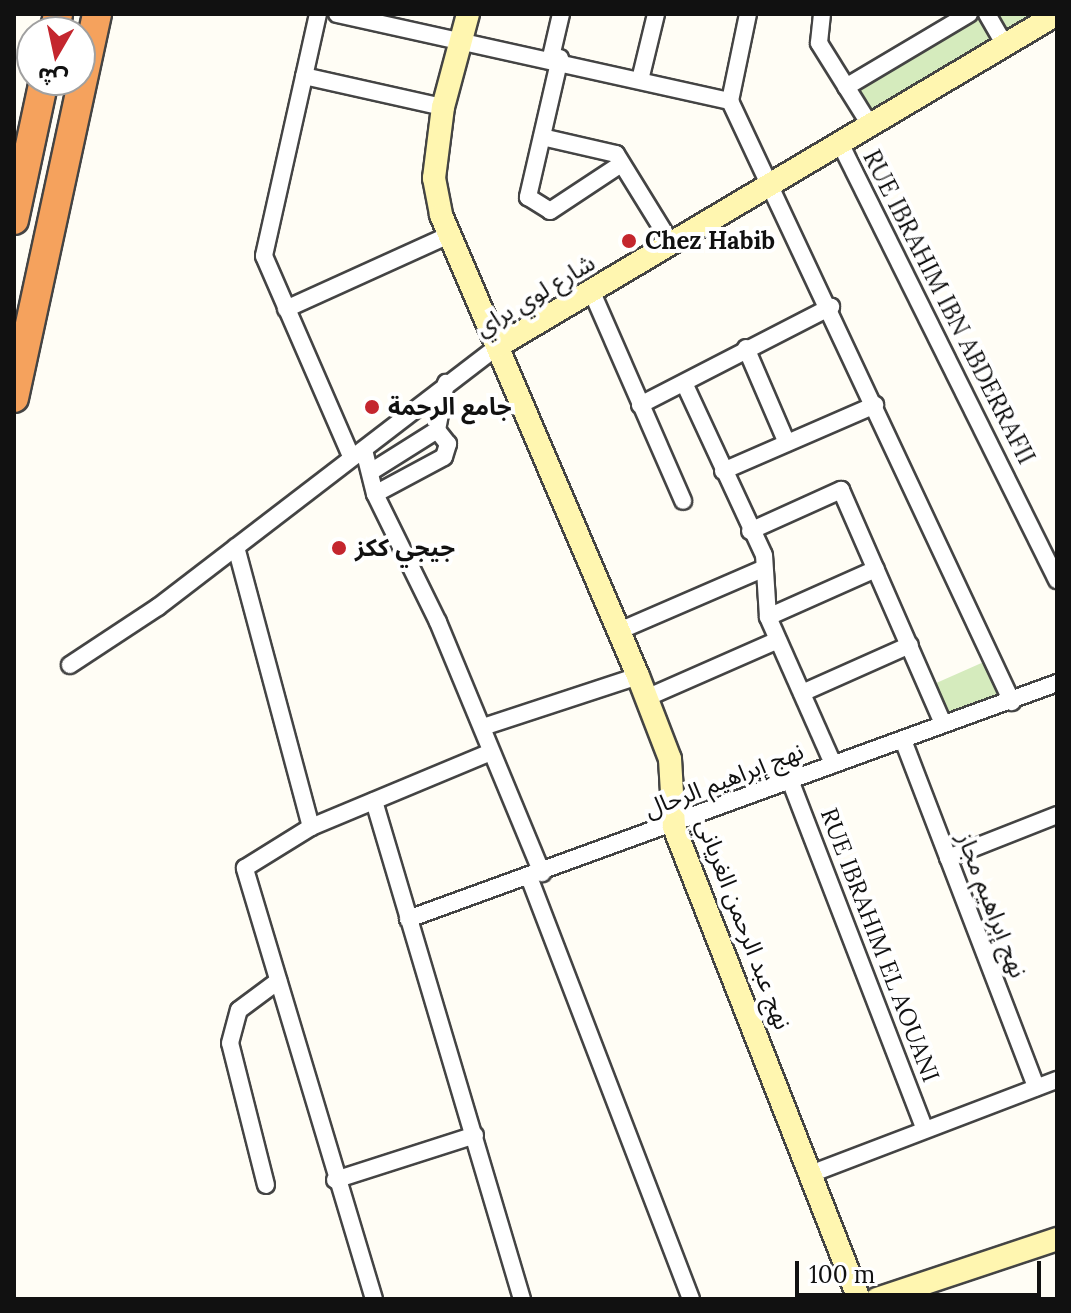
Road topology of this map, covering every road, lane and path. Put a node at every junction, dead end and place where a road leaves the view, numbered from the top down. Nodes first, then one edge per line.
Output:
1 (97, 14) edge
2 (318, 14) edge
3 (337, 14) edge
4 (468, 14) edge
5 (561, 14) edge
6 (656, 14) edge
7 (748, 14) edge
8 (822, 14) edge
9 (969, 14) edge
10 (987, 14) edge
11 (1057, 14) edge
12 (461, 42) junction
13 (1005, 45) junction
14 (556, 58) junction
15 (304, 76) junction
16 (641, 76) junction
17 (846, 87) junction
18 (41, 96) edge
19 (730, 101) junction
20 (443, 107) junction
21 (870, 125) junction
22 (542, 137) junction
23 (840, 143) junction
24 (621, 164) junction
25 (773, 184) junction
26 (14, 220) edge
27 (449, 235) junction
28 (671, 243) junction
29 (591, 290) junction
30 (831, 307) junction
31 (286, 309) junction
32 (500, 345) junction
33 (746, 348) junction
34 (446, 383) junction
35 (685, 385) junction
36 (14, 398) edge
37 (640, 405) junction
38 (875, 405) junction
39 (437, 430) junction
40 (787, 443) junction
41 (358, 454) junction
42 (372, 471) junction
43 (723, 471) junction
44 (375, 494) junction
45 (683, 501) dead end
46 (750, 531) junction
47 (236, 547) junction
48 (762, 569) junction
49 (876, 569) junction
50 (1057, 580) edge
51 (768, 617) junction
52 (619, 631) junction
53 (778, 640) junction
54 (910, 645) junction
55 (70, 665) dead end
56 (638, 676) junction
57 (1057, 683) edge
58 (802, 693) junction
59 (646, 698) junction
60 (1012, 702) junction
61 (943, 723) junction
62 (483, 727) junction
63 (903, 740) junction
64 (491, 752) junction
65 (833, 764) junction
66 (790, 780) junction
67 (374, 801) junction
68 (1057, 815) edge
69 (311, 827) junction
70 (674, 827) junction
71 (948, 858) junction
72 (535, 875) junction
73 (408, 919) junction
74 (278, 981) junction
75 (1057, 1080) edge
76 (1036, 1087) junction
77 (924, 1127) junction
78 (475, 1135) junction
79 (813, 1173) junction
80 (335, 1180) junction
81 (266, 1185) dead end
82 (1057, 1239) edge
83 (374, 1299) edge
84 (522, 1299) edge
85 (691, 1299) edge
86 (859, 1299) edge
87 (877, 1299) edge

1 - 36 highway
2 - 15 street
3 - 12 street
4 - 12 street, نهج عبد الرحمن الغرياني
5 - 14 street
6 - 16 street
7 - 19 street
8 - 17 street
9 - 17 street
10 - 13 street
11 - 13 street, شارع لوي براي
12 - 14 street
12 - 20 street, نهج عبد الرحمن الغرياني
13 - 21 street, شارع لوي براي
14 - 16 street
14 - 22 street
15 - 20 street
15 - 31 street
16 - 19 street
17 - 21 street
18 - 26 highway
19 - 25 street
20 - 27 street, نهج عبد الرحمن الغرياني
21 - 23 street, شارع لوي براي
22 - 24 street
22 - 24 street
23 - 25 street, شارع لوي براي
23 - 50 street, RUE IBRAHIM IBN ABDERRAFII
24 - 28 street
25 - 28 street, شارع لوي براي
25 - 30 street
27 - 31 street
27 - 32 street, نهج عبد الرحمن الغرياني
28 - 29 street, شارع لوي براي
29 - 32 street, شارع لوي براي
29 - 37 street
30 - 33 street
30 - 38 street
31 - 41 street
32 - 34 street, شارع لوي براي
32 - 52 street, نهج عبد الرحمن الغرياني
33 - 35 street
33 - 40 street
34 - 39 street
34 - 41 street, شارع لوي براي
35 - 37 street
35 - 43 street
37 - 45 street
38 - 40 street
38 - 60 street
39 - 42 street
39 - 44 street
40 - 43 street
41 - 42 street
41 - 47 street, شارع لوي براي
42 - 44 street
43 - 46 street
44 - 62 street
46 - 48 street
46 - 49 street
47 - 55 street, شارع لوي براي
47 - 69 street
48 - 51 street
48 - 52 street
49 - 51 street
49 - 54 street
51 - 53 street
52 - 56 street, نهج عبد الرحمن الغرياني
53 - 58 street
53 - 59 street
54 - 58 street
54 - 61 street
56 - 59 street, نهج عبد الرحمن الغرياني
56 - 62 street
57 - 60 street, نهج إبراهيم الرحال
58 - 65 street
59 - 70 street, نهج عبد الرحمن الغرياني
60 - 61 street, نهج إبراهيم الرحال
61 - 63 street, نهج إبراهيم الرحال
62 - 64 street
63 - 65 street, نهج إبراهيم الرحال
63 - 71 street, نهج إبراهيم مجاز
64 - 67 street
64 - 72 street
65 - 66 street, نهج إبراهيم الرحال
66 - 70 street, نهج إبراهيم الرحال
66 - 77 street, RUE IBRAHIM EL AOUANI
67 - 69 street
67 - 73 street
68 - 71 street
69 - 74 street
70 - 72 street, نهج إبراهيم الرحال
70 - 79 street, نهج عبد الرحمن الغرياني
71 - 76 street, نهج إبراهيم مجاز
72 - 73 street, نهج إبراهيم الرحال
72 - 85 street
73 - 78 street
74 - 80 street
74 - 81 street
75 - 76 street
76 - 77 street
77 - 79 street
78 - 80 street
78 - 84 street
79 - 86 street, نهج عبد الرحمن الغرياني
80 - 83 street
82 - 87 street

